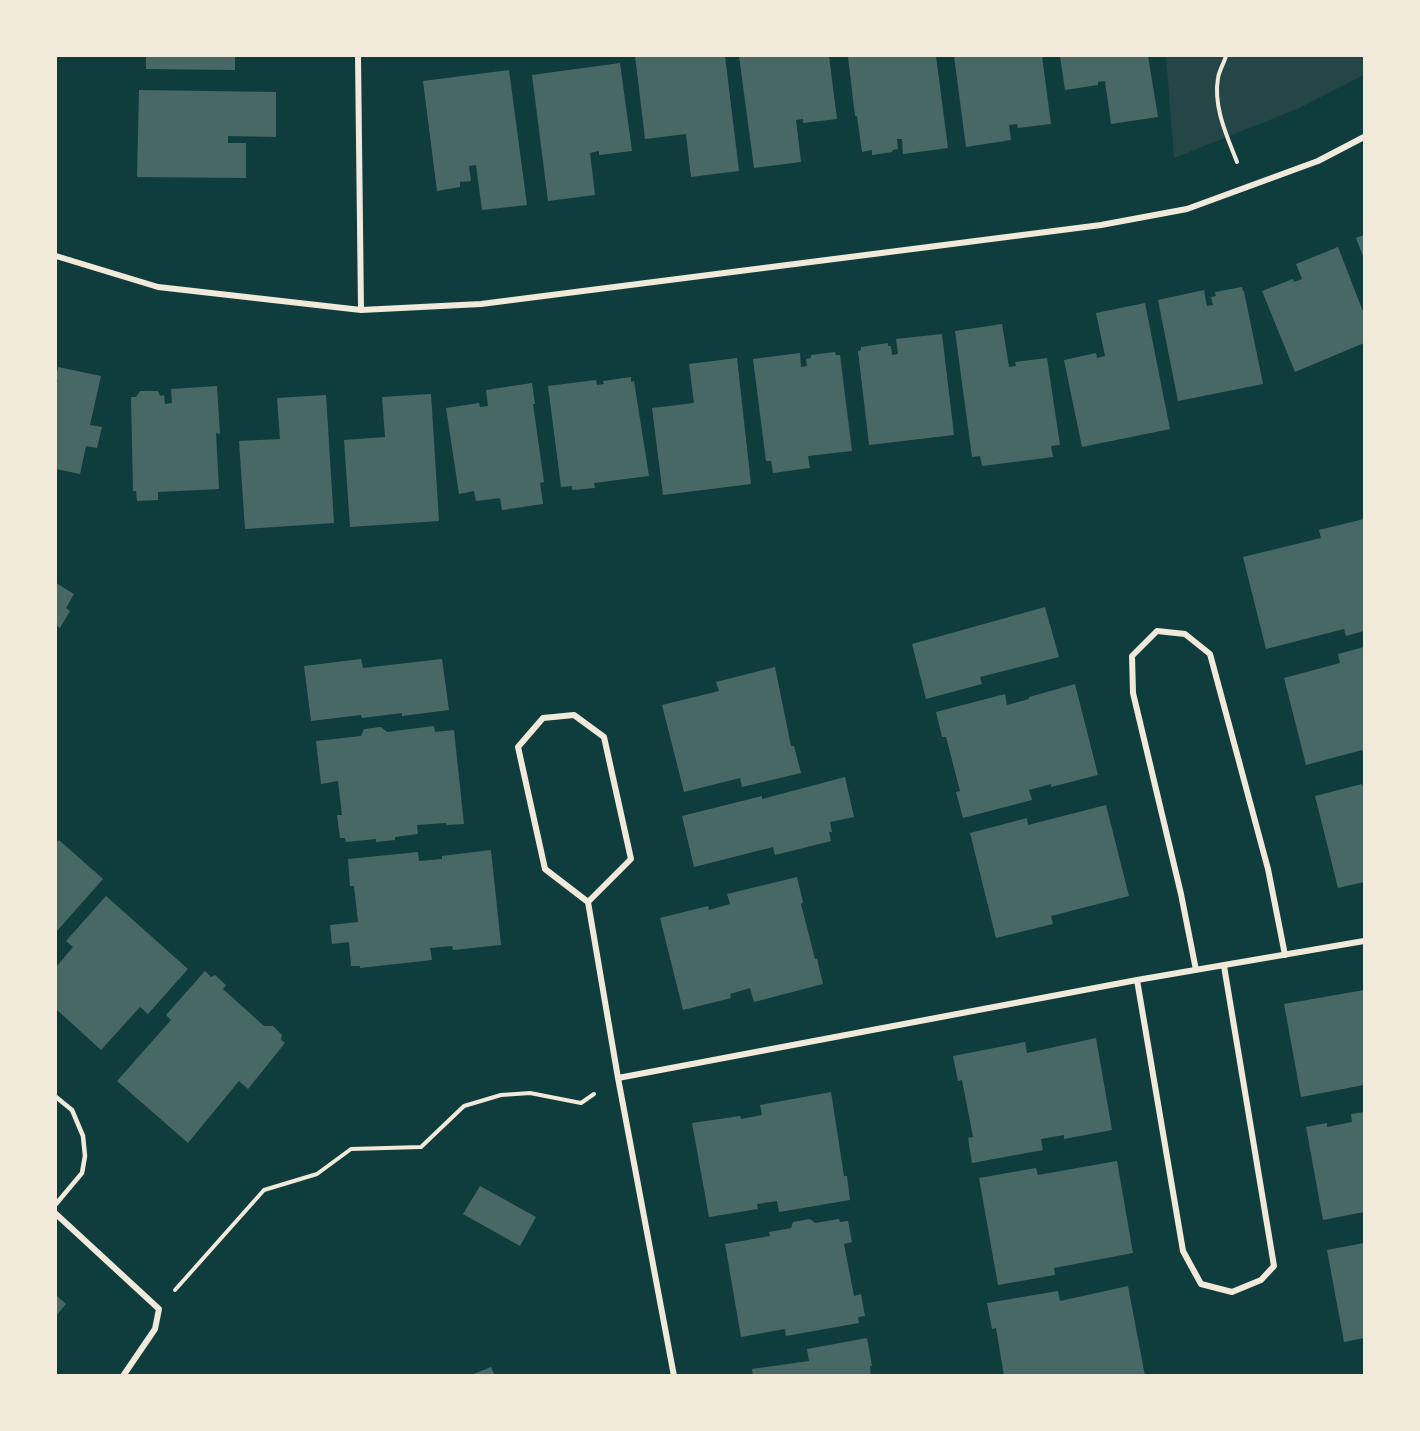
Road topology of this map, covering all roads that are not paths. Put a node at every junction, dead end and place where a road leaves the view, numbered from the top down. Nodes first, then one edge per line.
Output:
1 (358, 56) edge
2 (1365, 137) edge
3 (56, 256) edge
4 (361, 310) junction
5 (588, 902) junction
6 (1365, 941) edge
7 (1286, 955) junction
8 (1224, 966) junction
9 (1196, 970) junction
10 (1137, 980) junction
11 (618, 1078) junction
12 (56, 1097) edge
13 (56, 1204) edge
14 (56, 1214) edge
15 (123, 1376) edge
16 (674, 1376) edge

1 - 4 street
2 - 4 street
3 - 4 street
5 - 5 street
5 - 11 street
6 - 7 street
7 - 8 street
7 - 9 street
8 - 9 street
8 - 10 street
9 - 10 street
10 - 11 street
11 - 16 street
12 - 13 lane
14 - 15 street

